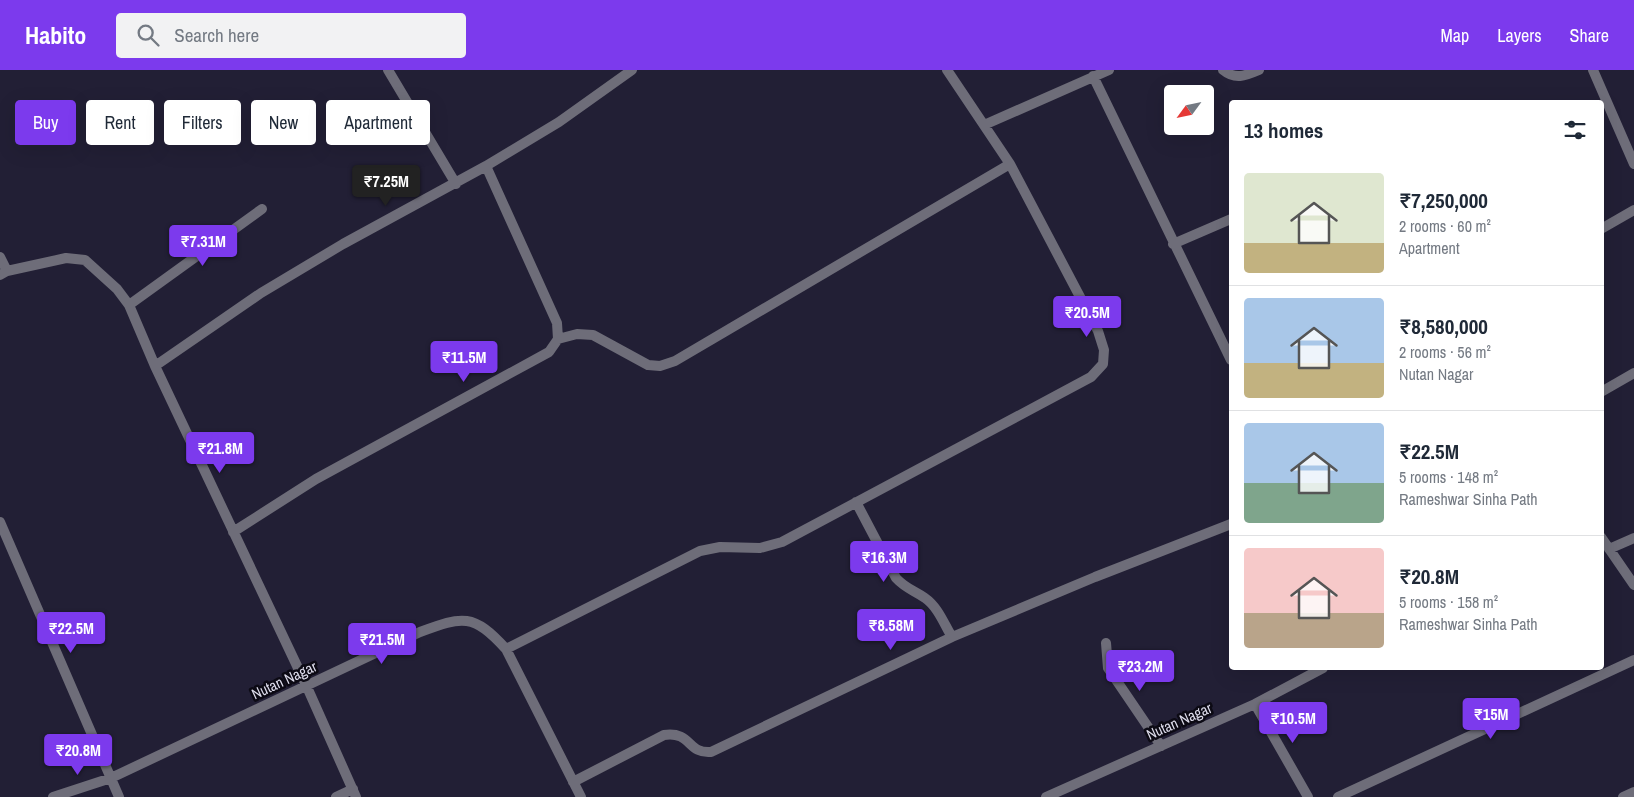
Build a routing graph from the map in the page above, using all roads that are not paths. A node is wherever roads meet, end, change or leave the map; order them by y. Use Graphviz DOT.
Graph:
graph roads {
  1 [pos="388,70"];
  2 [pos="632,70"];
  3 [pos="947,70"];
  4 [pos="1109,70"];
  5 [pos="1223,70"];
  6 [pos="1259,70"];
  7 [pos="1593,70"];
  8 [pos="1093,76"];
  9 [pos="984,126"];
  10 [pos="1010,164"];
  11 [pos="1634,164"];
  12 [pos="486,166"];
  13 [pos="456,184"];
  14 [pos="262,210"];
  15 [pos="1634,210"];
  16 [pos="1229,220"];
  17 [pos="1604,227"];
  18 [pos="1173,244"];
  19 [pos="0,257"];
  20 [pos="3,273"];
  21 [pos="129,305"];
  22 [pos="558,338"];
  23 [pos="1229,356"];
  24 [pos="155,366"];
  25 [pos="1634,373"];
  26 [pos="1604,390"];
  27 [pos="856,502"];
  28 [pos="0,522"];
  29 [pos="1229,525"];
  30 [pos="234,532"];
  31 [pos="1634,538"];
  32 [pos="1604,542"];
  33 [pos="1609,549"];
  34 [pos="1634,585"];
  35 [pos="952,637"];
  36 [pos="1106,643"];
  37 [pos="506,649"];
  38 [pos="1634,660"];
  39 [pos="1319,670"];
  40 [pos="307,686"];
  41 [pos="1255,704"];
  42 [pos="1161,746"];
  43 [pos="111,778"];
  44 [pos="573,782"];
  45 [pos="1634,792"];
  46 [pos="354,793"];
  47 [pos="53,797"];
  48 [pos="119,797"];
  49 [pos="336,797"];
  50 [pos="581,797"];
  51 [pos="1046,797"];
  52 [pos="1308,797"];
  53 [pos="1338,797"];
  54 [pos="1623,797"];
  1 -- 13 [label="street"];
  2 -- 12 [label="street"];
  3 -- 9 [label="street"];
  4 -- 8 [label="street"];
  5 -- 6 [label="street"];
  7 -- 11 [label="street"];
  8 -- 9 [label="street"];
  8 -- 18 [label="street"];
  9 -- 10 [label="street"];
  10 -- 22 [label="street"];
  10 -- 27 [label="street"];
  12 -- 13 [label="street"];
  12 -- 22 [label="street"];
  13 -- 24 [label="street"];
  14 -- 21 [label="street"];
  15 -- 17 [label="street"];
  16 -- 18 [label="street"];
  18 -- 23 [label="street"];
  19 -- 20 [label="street"];
  20 -- 21 [label="street"];
  21 -- 24 [label="street"];
  22 -- 30 [label="street"];
  24 -- 30 [label="street"];
  25 -- 26 [label="street"];
  27 -- 35 [label="street"];
  27 -- 37 [label="street"];
  28 -- 43 [label="street"];
  29 -- 35 [label="street"];
  30 -- 40 [label="street"];
  31 -- 33 [label="street"];
  32 -- 33 [label="street"];
  33 -- 34 [label="street"];
  35 -- 44 [label="street"];
  36 -- 42 [label="street"];
  37 -- 40 [label="street, Nutan Nagar"];
  37 -- 44 [label="street, Nutan Nagar"];
  38 -- 53 [label="street"];
  39 -- 41 [label="street, Nutan Nagar"];
  40 -- 43 [label="street, Nutan Nagar"];
  40 -- 46 [label="street"];
  41 -- 42 [label="street, Nutan Nagar"];
  41 -- 52 [label="street"];
  42 -- 51 [label="street, Nutan Nagar"];
  43 -- 47 [label="street, Nutan Nagar"];
  43 -- 48 [label="street"];
  44 -- 50 [label="street, Nutan Nagar"];
  45 -- 54 [label="street"];
  46 -- 49 [label="street"];
}
